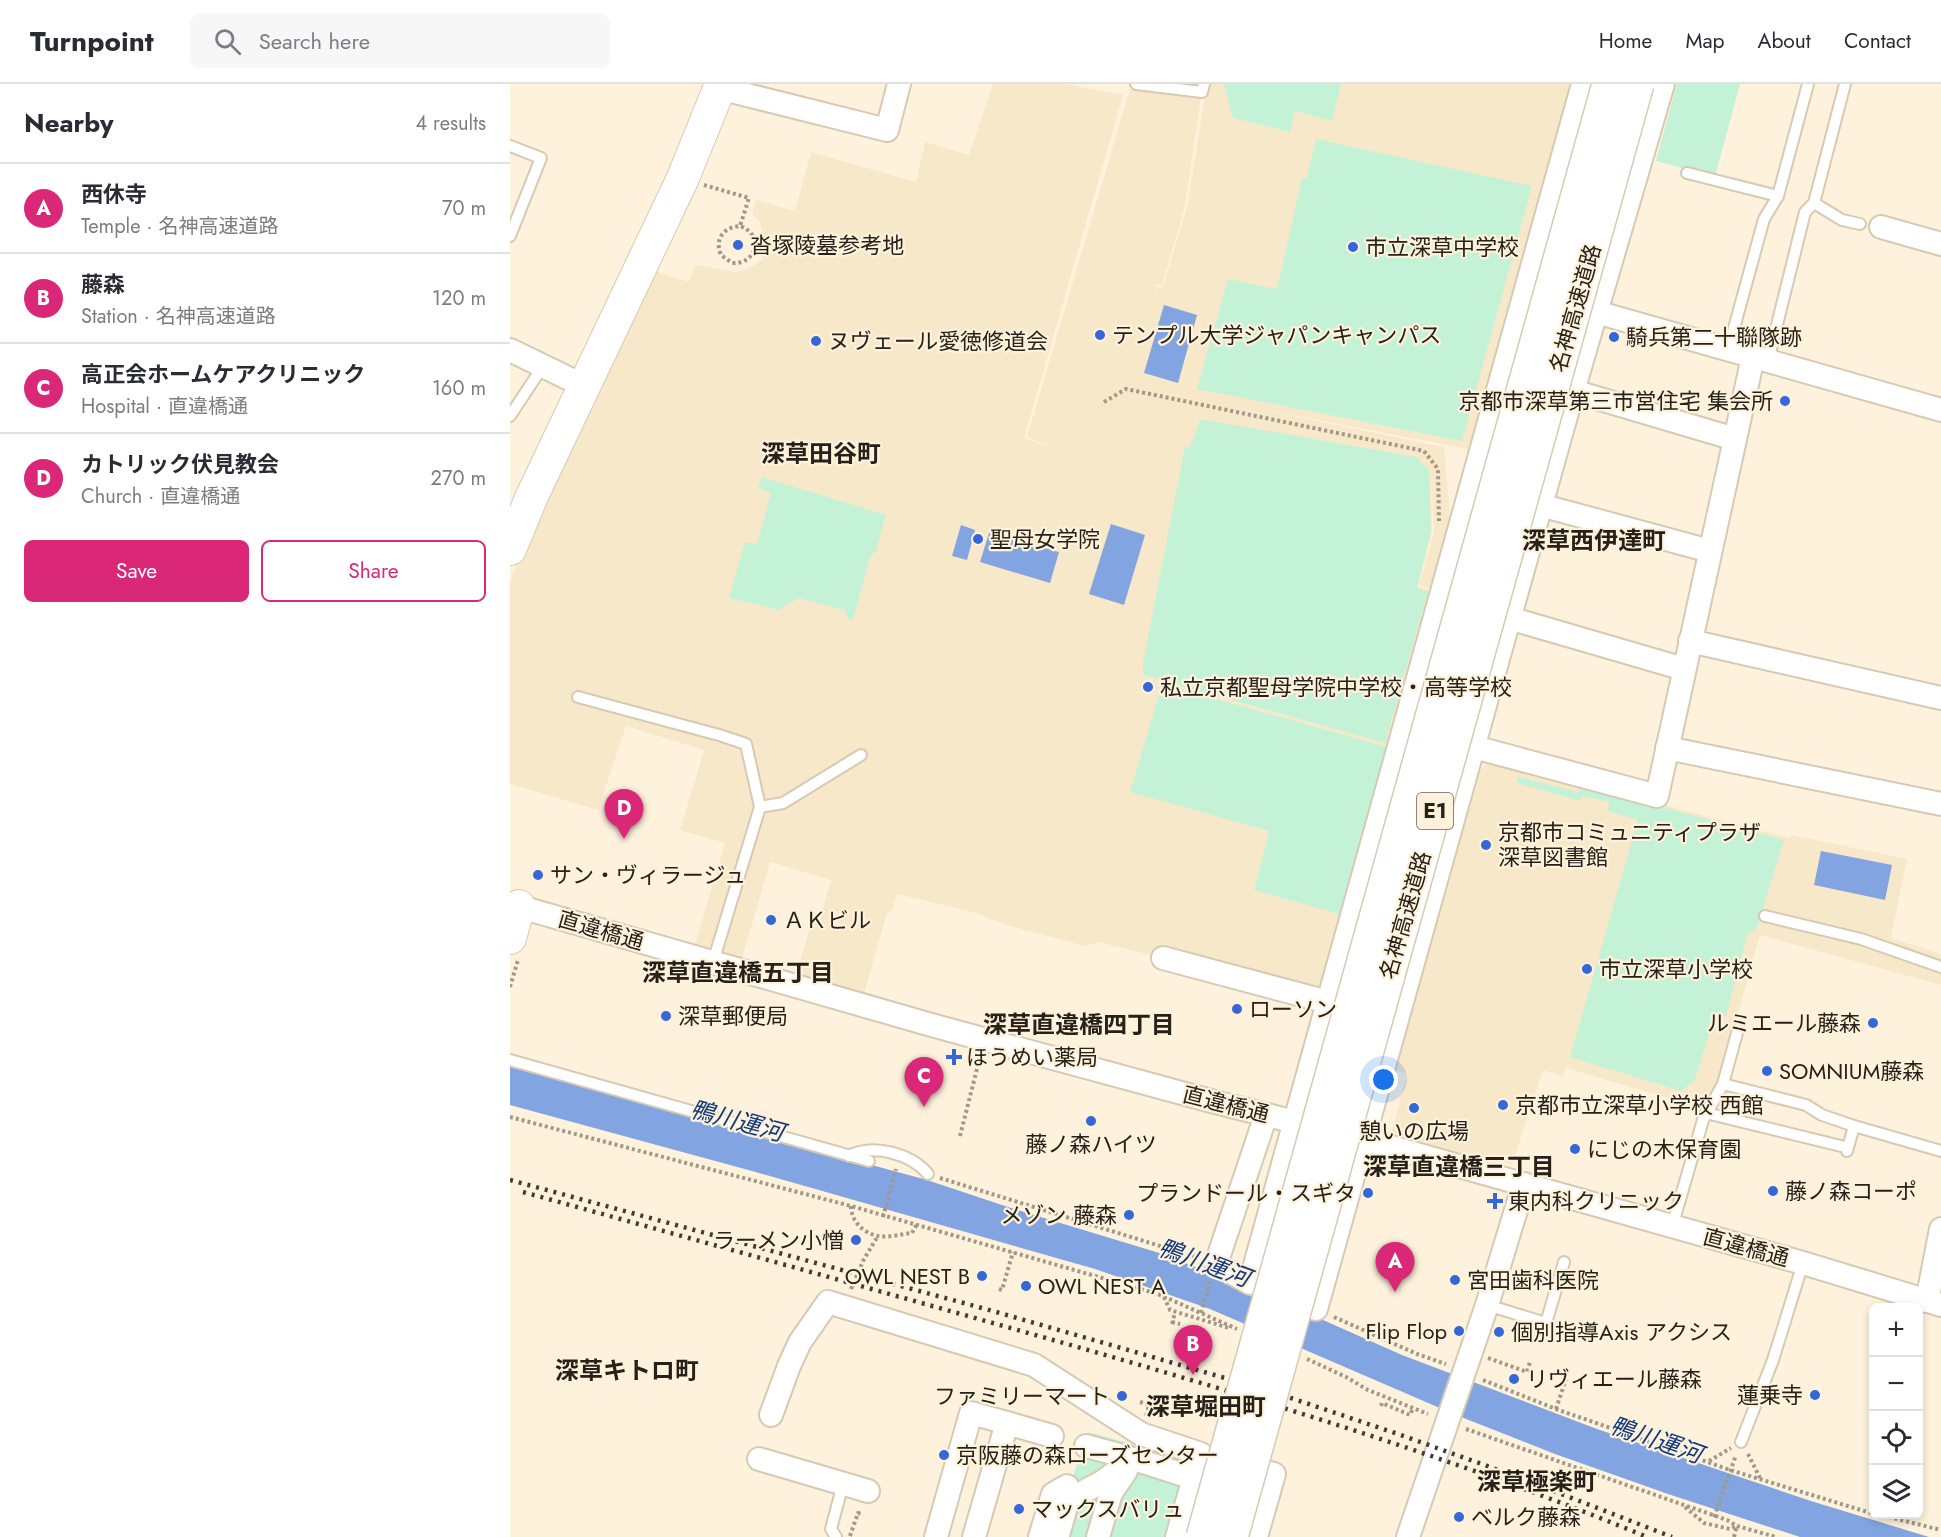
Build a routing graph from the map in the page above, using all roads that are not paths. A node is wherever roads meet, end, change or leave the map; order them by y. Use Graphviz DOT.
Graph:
graph roads {
  1 [pos="899,84"];
  2 [pos="1136,84"];
  3 [pos="1204,84"];
  4 [pos="1583,84"];
  5 [pos="1609,84"];
  6 [pos="1637,84"];
  7 [pos="1663,84"];
  8 [pos="1808,84"];
  9 [pos="1845,84"];
  10 [pos="720,86"];
  11 [pos="510,146"];
  12 [pos="1687,174"];
  13 [pos="1778,196"];
  14 [pos="1814,203"];
  15 [pos="1870,225"];
  16 [pos="510,236"];
  17 [pos="1941,244"];
  18 [pos="1596,312"];
  19 [pos="510,350"];
  20 [pos="1728,350"];
  21 [pos="1760,359"];
  22 [pos="543,366"];
  23 [pos="584,386"];
  24 [pos="1573,391"];
  25 [pos="1941,410"];
  26 [pos="510,416"];
  27 [pos="1735,439"];
  28 [pos="1540,506"];
  29 [pos="511,541"];
  30 [pos="1710,551"];
  31 [pos="1509,618"];
  32 [pos="1690,641"];
  33 [pos="1684,669"];
  34 [pos="578,697"];
  35 [pos="1941,698"];
  36 [pos="1474,747"];
  37 [pos="1667,748"];
  38 [pos="861,755"];
  39 [pos="1941,804"];
  40 [pos="760,807"];
  41 [pos="515,905"];
  42 [pos="1764,916"];
  43 [pos="510,938"];
  44 [pos="1163,958"];
  45 [pos="713,962"];
  46 [pos="1941,967"];
  47 [pos="1328,1002"];
  48 [pos="1737,1033"];
  49 [pos="510,1060"];
  50 [pos="1724,1084"];
  51 [pos="1706,1113"];
  52 [pos="1266,1114"];
  53 [pos="1295,1121"];
  54 [pos="1854,1126"];
  55 [pos="1363,1139"];
  56 [pos="1941,1151"];
  57 [pos="849,1156"];
  58 [pos="869,1161"];
  59 [pos="928,1174"];
  60 [pos="1524,1184"];
  61 [pos="1672,1227"];
  62 [pos="1941,1229"];
  63 [pos="1564,1262"];
  64 [pos="1803,1263"];
  65 [pos="1934,1303"];
  66 [pos="1486,1305"];
  67 [pos="1316,1309"];
  68 [pos="771,1415"];
  69 [pos="1007,1423"];
  70 [pos="1052,1436"];
  71 [pos="1741,1442"];
  72 [pos="1086,1446"];
  73 [pos="1137,1449"];
  74 [pos="1201,1454"];
  75 [pos="759,1459"];
  76 [pos="1186,1476"];
  77 [pos="843,1484"];
  78 [pos="950,1486"];
  79 [pos="868,1491"];
  80 [pos="986,1496"];
  81 [pos="1039,1529"];
  82 [pos="941,1536"];
  83 [pos="836,1537"];
  84 [pos="974,1537"];
  85 [pos="1098,1537"];
  86 [pos="1177,1537"];
  87 [pos="1203,1537"];
  88 [pos="1231,1537"];
  89 [pos="1256,1537"];
  90 [pos="1408,1537"];
  1 -- 10 [label="street"];
  2 -- 3 [label="lane"];
  4 -- 47 [label="street"];
  5 -- 87 [label="highway, 名神高速道路 / E1, bridge"];
  6 -- 88 [label="highway, 名神高速道路 / E1, bridge"];
  7 -- 18 [label="street"];
  8 -- 13 [label="lane"];
  9 -- 14 [label="lane"];
  10 -- 23 [label="street"];
  11 -- 16 [label="lane"];
  12 -- 13 [label="lane"];
  13 -- 20 [label="lane"];
  14 -- 15 [label="lane"];
  14 -- 21 [label="lane"];
  15 -- 17 [label="street"];
  18 -- 20 [label="street"];
  18 -- 24 [label="street"];
  19 -- 22 [label="street"];
  20 -- 21 [label="street"];
  21 -- 25 [label="street"];
  21 -- 27 [label="street"];
  22 -- 23 [label="street"];
  22 -- 26 [label="lane"];
  23 -- 29 [label="street"];
  24 -- 27 [label="street"];
  24 -- 28 [label="street"];
  27 -- 30 [label="street"];
  28 -- 30 [label="street"];
  28 -- 31 [label="street"];
  30 -- 32 [label="street"];
  31 -- 33 [label="street"];
  31 -- 36 [label="street"];
  32 -- 33 [label="street"];
  32 -- 35 [label="street"];
  33 -- 37 [label="street"];
  34 -- 40 [label="lane"];
  36 -- 37 [label="street"];
  36 -- 55 [label="street"];
  37 -- 39 [label="street"];
  38 -- 40 [label="lane"];
  40 -- 45 [label="lane"];
  41 -- 43 [label="street"];
  41 -- 45 [label="street, 直違橋通"];
  42 -- 46 [label="lane"];
  44 -- 47 [label="street"];
  45 -- 52 [label="street, 直違橋通"];
  47 -- 53 [label="street"];
  48 -- 50 [label="lane"];
  49 -- 57 [label="lane"];
  50 -- 51 [label="lane"];
  50 -- 54 [label="lane"];
  51 -- 54 [label="lane"];
  51 -- 61 [label="lane"];
  52 -- 53 [label="street, 直違橋通"];
  52 -- 53 [label="street"];
  53 -- 55 [label="street, 直違橋通"];
  54 -- 56 [label="lane"];
  55 -- 60 [label="street, 直違橋通"];
  55 -- 67 [label="street"];
  57 -- 58 [label="lane"];
  57 -- 59 [label="lane"];
  60 -- 61 [label="street, 直違橋通"];
  60 -- 66 [label="street"];
  61 -- 64 [label="street, 直違橋通"];
  62 -- 65 [label="street"];
  63 -- 66 [label="lane"];
  64 -- 65 [label="street, 直違橋通"];
  64 -- 71 [label="lane"];
  66 -- 90 [label="street"];
  68 -- 74 [label="street"];
  69 -- 70 [label="street"];
  69 -- 78 [label="street"];
  69 -- 80 [label="street"];
  72 -- 73 [label="street"];
  73 -- 76 [label="street"];
  73 -- 81 [label="street"];
  73 -- 81 [label="street"];
  73 -- 85 [label="street"];
  74 -- 86 [label="street"];
  74 -- 89 [label="street"];
  75 -- 77 [label="street"];
  77 -- 79 [label="street"];
  77 -- 83 [label="lane"];
  78 -- 80 [label="street"];
  78 -- 82 [label="street"];
  80 -- 84 [label="street"];
}
